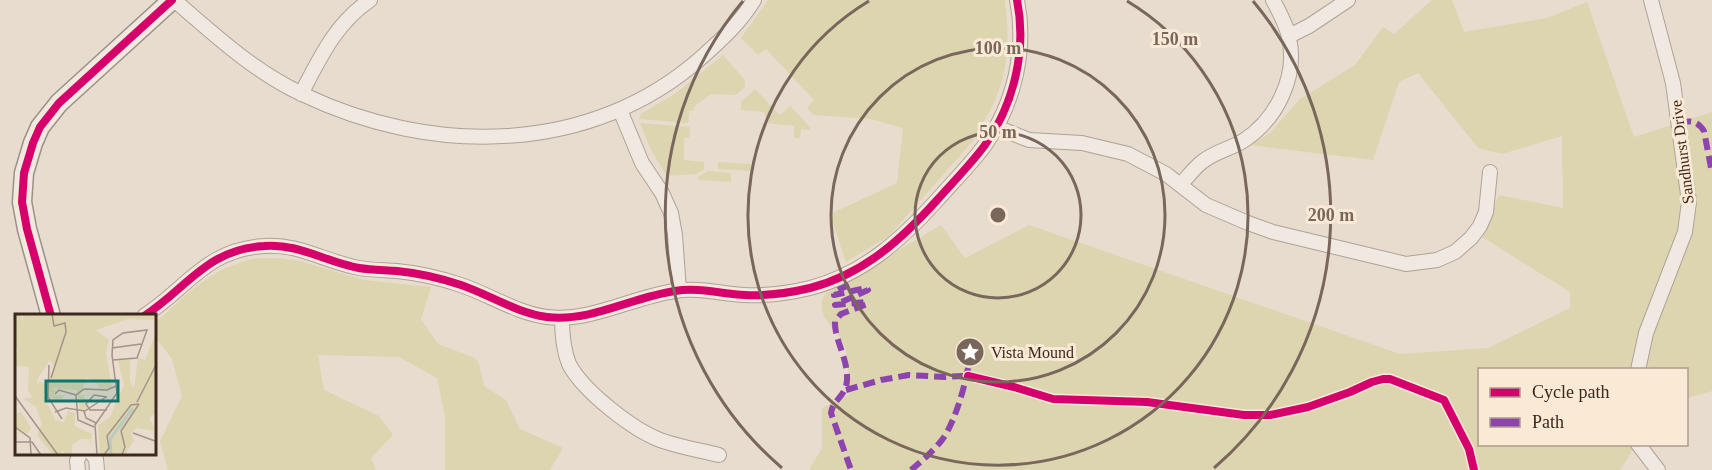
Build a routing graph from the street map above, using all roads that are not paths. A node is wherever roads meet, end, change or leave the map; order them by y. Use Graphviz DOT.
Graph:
graph roads {
  1 [pos="173,0"];
  2 [pos="370,0"];
  3 [pos="754,0"];
  4 [pos="1017,0"];
  5 [pos="1273,0"];
  6 [pos="1348,0"];
  7 [pos="1651,0"];
  8 [pos="1289,36"];
  9 [pos="301,94"];
  10 [pos="620,110"];
  11 [pos="996,127"];
  12 [pos="1490,172"];
  13 [pos="1180,185"];
  14 [pos="679,290"];
  15 [pos="51,314"];
  16 [pos="146,314"];
  17 [pos="562,318"];
  18 [pos="1638,368"];
  19 [pos="1640,446"];
  20 [pos="79,455"];
  21 [pos="93,455"];
  22 [pos="719,455"];
  23 [pos="78,470"];
  24 [pos="98,470"];
  25 [pos="1658,470"];
  1 -- 9 [label="street"];
  1 -- 15 [label="street"];
  2 -- 9 [label="street"];
  3 -- 10 [label="street"];
  4 -- 11 [label="street"];
  5 -- 8 [label="street"];
  6 -- 8 [label="street"];
  7 -- 18 [label="street, Sandhurst Drive"];
  8 -- 13 [label="street"];
  9 -- 10 [label="street"];
  10 -- 14 [label="street"];
  11 -- 13 [label="street"];
  11 -- 14 [label="street"];
  12 -- 13 [label="street"];
  14 -- 17 [label="street"];
  16 -- 17 [label="street"];
  17 -- 22 [label="street"];
  19 -- 25 [label="street"];
  20 -- 23 [label="street"];
  21 -- 24 [label="street"];
}
